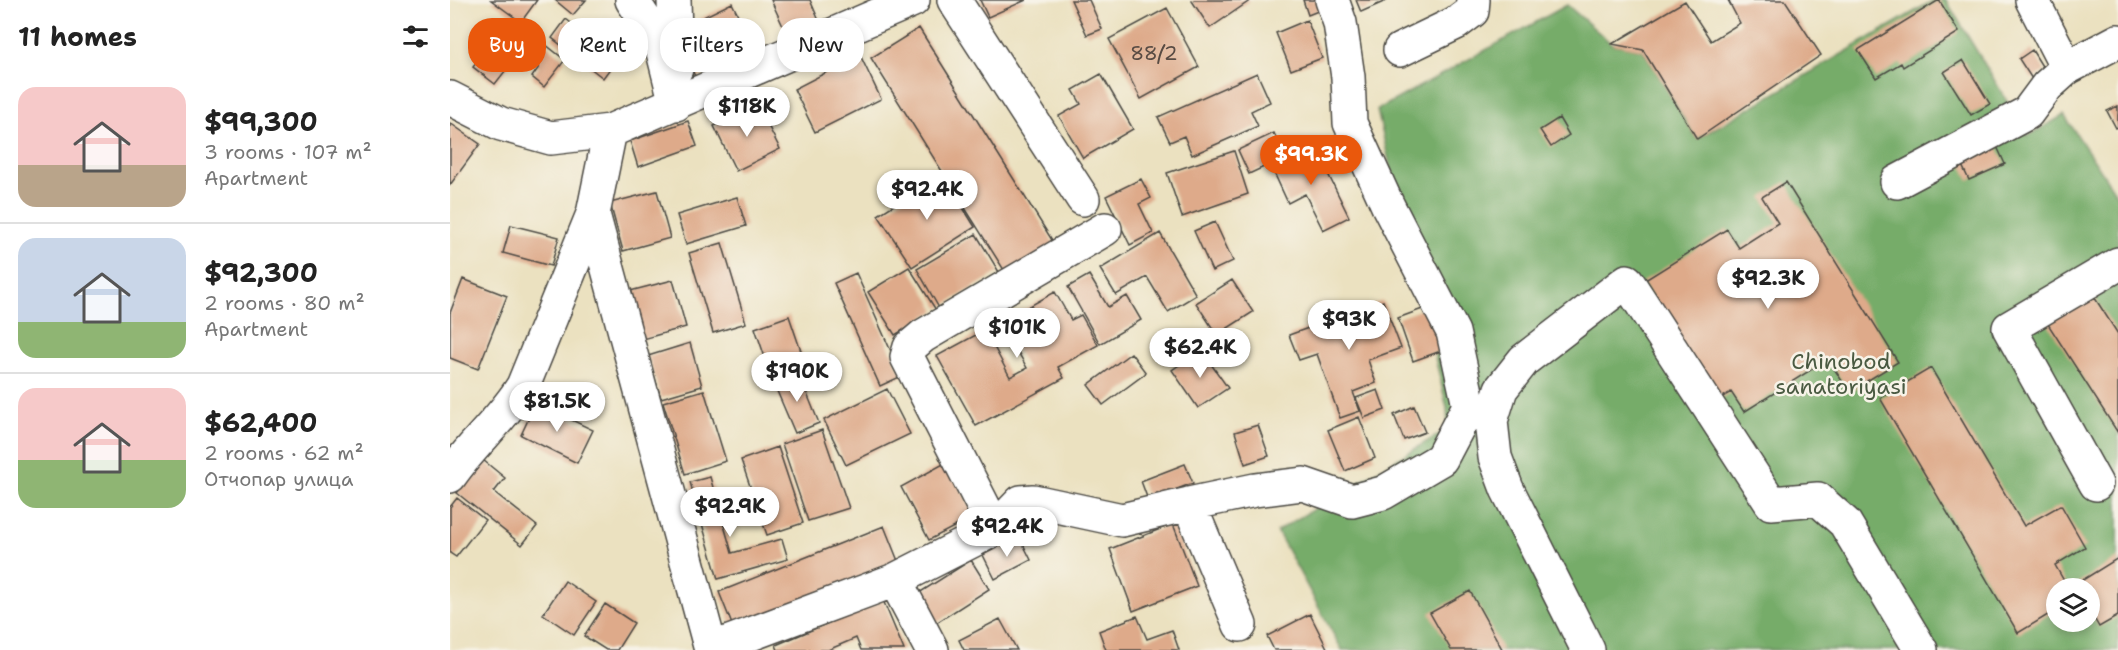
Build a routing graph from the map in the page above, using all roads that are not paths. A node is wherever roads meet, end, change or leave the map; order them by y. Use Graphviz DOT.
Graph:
graph roads {
  1 [pos="632,0"];
  2 [pos="674,0"];
  3 [pos="954,0"];
  4 [pos="1332,0"];
  5 [pos="1473,0"];
  6 [pos="2032,0"];
  7 [pos="901,2"];
  8 [pos="2118,41"];
  9 [pos="1400,50"];
  10 [pos="2067,68"];
  11 [pos="450,98"];
  12 [pos="676,104"];
  13 [pos="610,131"];
  14 [pos="1897,182"];
  15 [pos="1083,199"];
  16 [pos="593,214"];
  17 [pos="1106,229"];
  18 [pos="2118,264"];
  19 [pos="455,459"];
  20 [pos="2096,483"];
  21 [pos="1189,504"];
  22 [pos="995,529"];
  23 [pos="895,580"];
  24 [pos="1240,625"];
  25 [pos="711,650"];
  26 [pos="932,650"];
  27 [pos="1588,650"];
  28 [pos="1921,650"];
  1 -- 12 [label="street"];
  2 -- 12 [label="street"];
  3 -- 15 [label="street"];
  4 -- 21 [label="street"];
  5 -- 9 [label="street"];
  6 -- 10 [label="street"];
  7 -- 12 [label="street"];
  8 -- 10 [label="street"];
  10 -- 14 [label="street"];
  11 -- 13 [label="street"];
  12 -- 13 [label="street"];
  13 -- 16 [label="street"];
  16 -- 19 [label="street"];
  16 -- 25 [label="street"];
  17 -- 22 [label="street"];
  18 -- 20 [label="street"];
  21 -- 22 [label="street"];
  21 -- 24 [label="street"];
  22 -- 23 [label="street"];
  23 -- 25 [label="street"];
  23 -- 26 [label="street"];
  27 -- 28 [label="street"];
}
